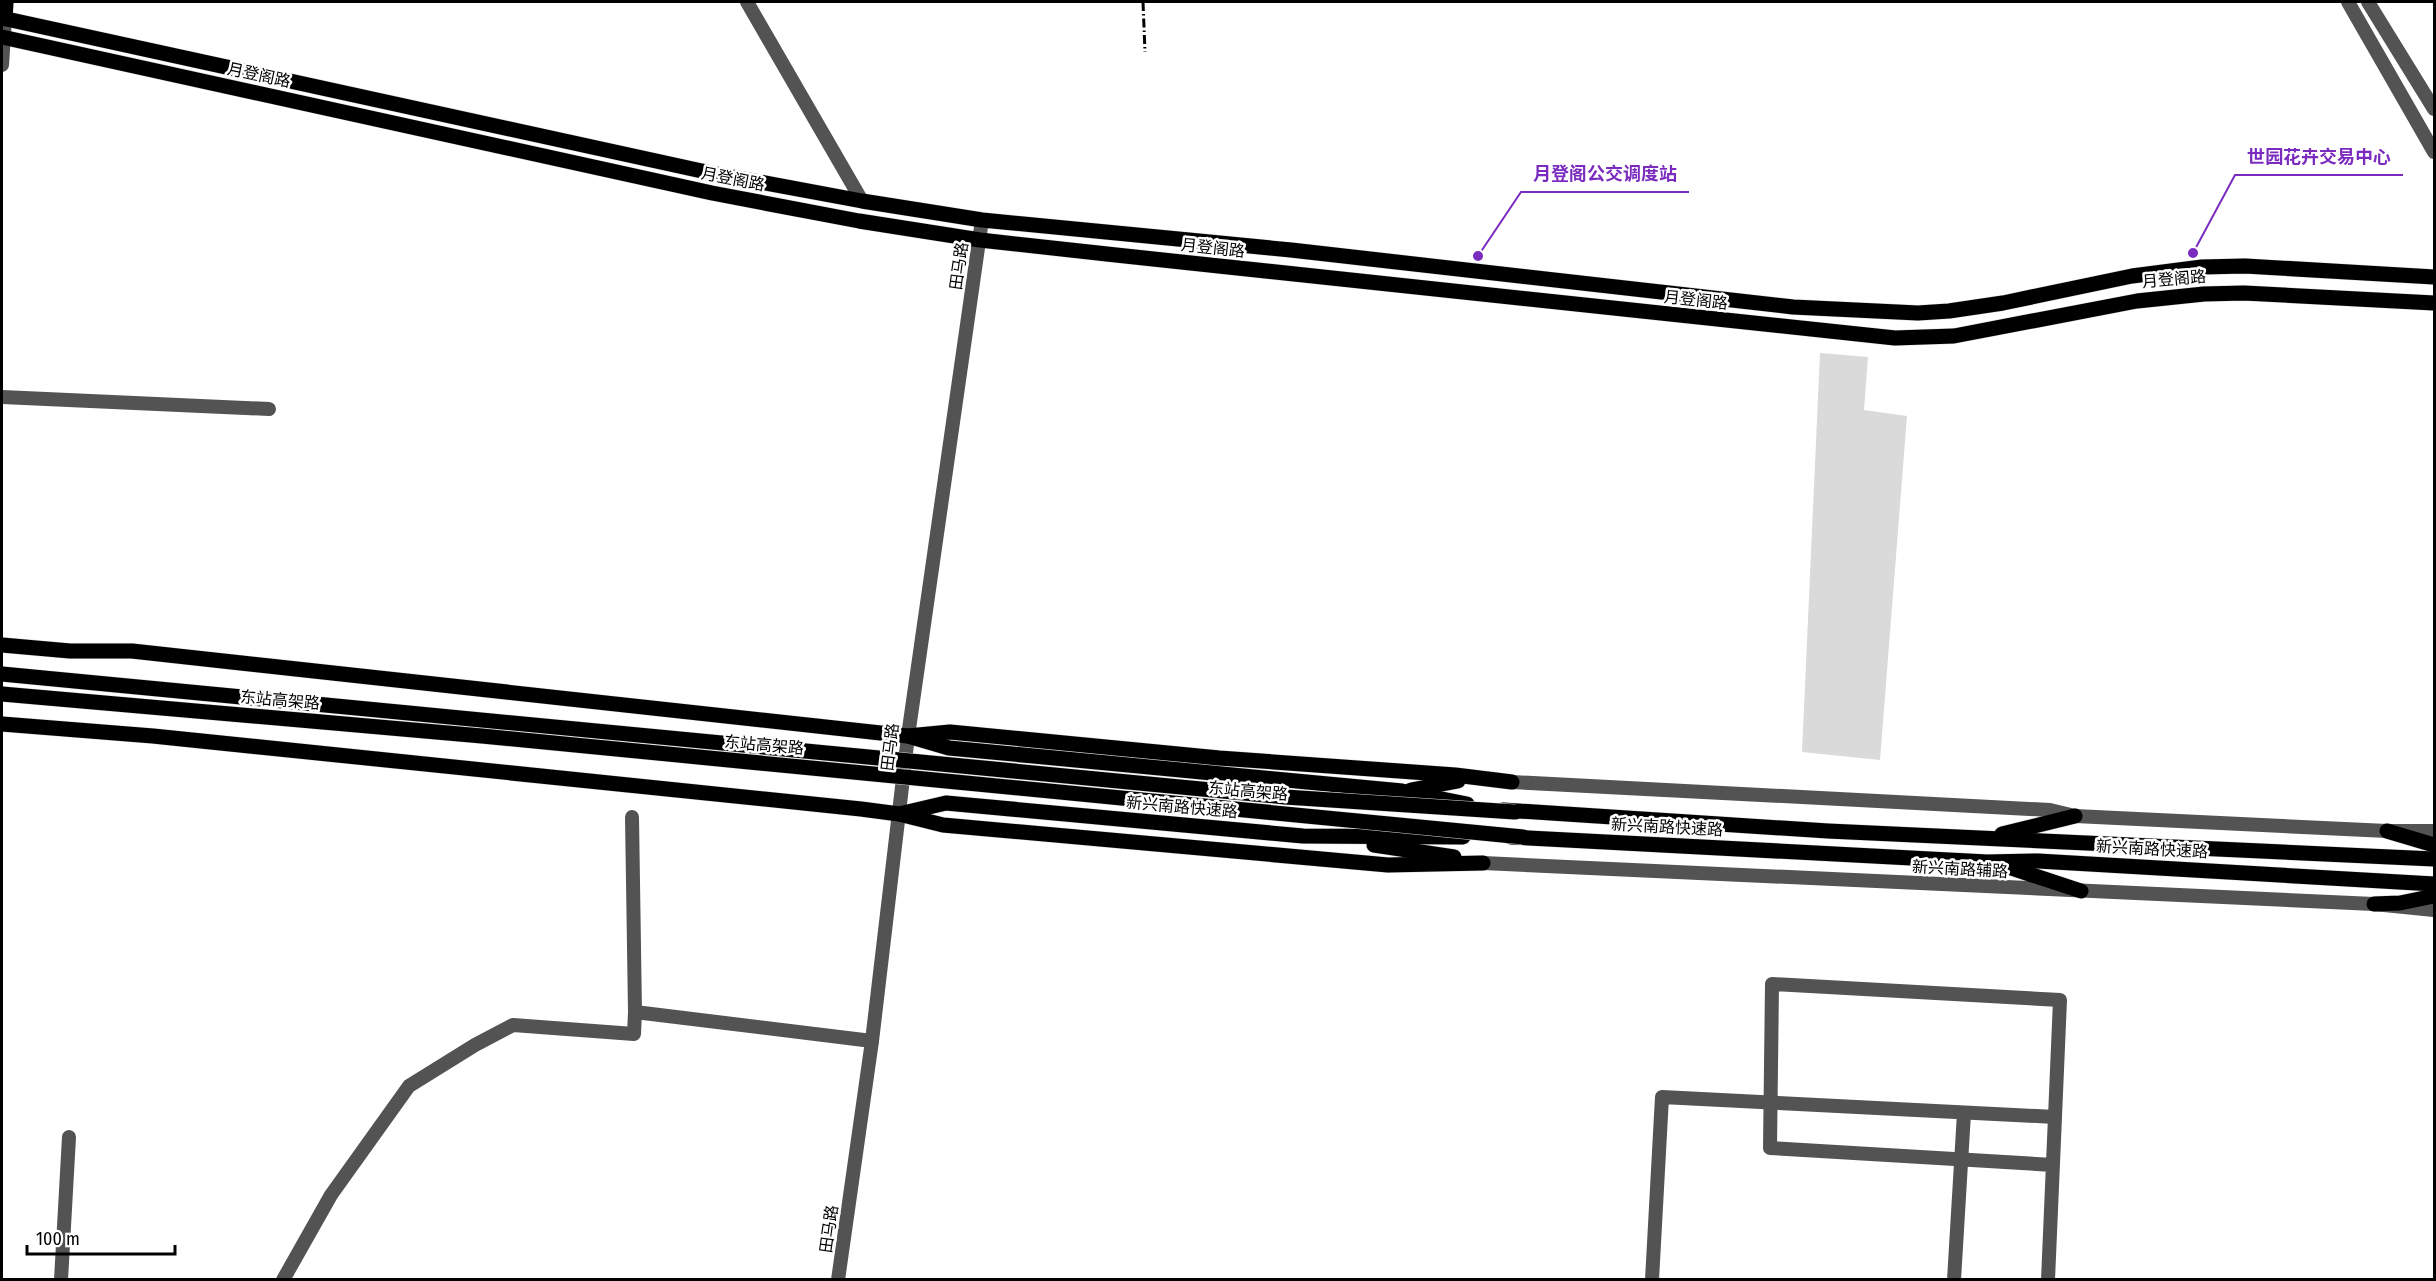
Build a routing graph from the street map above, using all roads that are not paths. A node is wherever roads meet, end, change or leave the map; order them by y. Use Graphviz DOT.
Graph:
graph roads {
  1 [pos="6,2"];
  2 [pos="747,2"];
  3 [pos="2349,2"];
  4 [pos="2368,2"];
  5 [pos="3,20"];
  6 [pos="3,37"];
  7 [pos="2,65"];
  8 [pos="2434,109"];
  9 [pos="2434,152"];
  10 [pos="862,201"];
  11 [pos="982,220"];
  12 [pos="980,240"];
  13 [pos="2434,277"];
  14 [pos="2434,303"];
  15 [pos="2,397"];
  16 [pos="269,409"];
  17 [pos="2,645"];
  18 [pos="2,674"];
  19 [pos="2,694"];
  20 [pos="2,724"];
  21 [pos="908,736"];
  22 [pos="1512,782"];
  23 [pos="1402,792"];
  24 [pos="1515,812"];
  25 [pos="899,814"];
  26 [pos="2075,816"];
  27 [pos="632,817"];
  28 [pos="2387,831"];
  29 [pos="2434,831"];
  30 [pos="1303,836"];
  31 [pos="1523,837"];
  32 [pos="1985,838"];
  33 [pos="2434,845"];
  34 [pos="2434,859"];
  35 [pos="1988,862"];
  36 [pos="1483,863"];
  37 [pos="2434,884"];
  38 [pos="2081,891"];
  39 [pos="2434,896"];
  40 [pos="2374,904"];
  41 [pos="2434,910"];
  42 [pos="635,1012"];
  43 [pos="872,1041"];
  44 [pos="1770,1102"];
  45 [pos="1964,1113"];
  46 [pos="2055,1117"];
  47 [pos="69,1137"];
  48 [pos="1961,1159"];
  49 [pos="2053,1165"];
  50 [pos="61,1280"];
  51 [pos="283,1280"];
  52 [pos="838,1280"];
  53 [pos="1652,1280"];
  54 [pos="1954,1280"];
  55 [pos="2048,1280"];
  1 -- 5 [label="main road"];
  2 -- 10 [label="street"];
  3 -- 9 [label="street"];
  4 -- 8 [label="street"];
  5 -- 6 [label="street"];
  5 -- 10 [label="main road, 月登阁路"];
  6 -- 7 [label="street"];
  6 -- 12 [label="main road, 月登阁路"];
  10 -- 11 [label="main road, 月登阁路"];
  11 -- 12 [label="street, 田马路"];
  11 -- 13 [label="main road, 月登阁路"];
  12 -- 14 [label="main road, 月登阁路"];
  12 -- 21 [label="street, 田马路"];
  15 -- 16 [label="street"];
  17 -- 21 [label="main road"];
  18 -- 24 [label="main road, 东站高架路, bridge"];
  19 -- 31 [label="main road, 东站高架路, bridge"];
  20 -- 25 [label="main road"];
  21 -- 22 [label="main road"];
  21 -- 23 [label="main road, 新兴南路快速路"];
  21 -- 25 [label="street, 田马路"];
  22 -- 23 [label="main road"];
  22 -- 26 [label="street"];
  23 -- 24 [label="main road, 新兴南路快速路"];
  24 -- 32 [label="main road, 新兴南路快速路"];
  25 -- 30 [label="main road, 新兴南路快速路"];
  25 -- 36 [label="main road"];
  25 -- 43 [label="street, 田马路"];
  26 -- 28 [label="street"];
  26 -- 32 [label="main road"];
  27 -- 42 [label="street"];
  28 -- 29 [label="street"];
  28 -- 33 [label="main road"];
  30 -- 31 [label="main road, 新兴南路快速路"];
  30 -- 36 [label="main road"];
  31 -- 35 [label="main road, 新兴南路快速路"];
  32 -- 34 [label="main road, 新兴南路快速路"];
  35 -- 37 [label="main road, 新兴南路快速路"];
  35 -- 38 [label="main road"];
  36 -- 38 [label="street, 新兴南路辅路"];
  38 -- 40 [label="street, 新兴南路辅路"];
  39 -- 40 [label="main road"];
  40 -- 41 [label="street, 新兴南路辅路"];
  42 -- 43 [label="street"];
  42 -- 51 [label="street"];
  43 -- 52 [label="street, 田马路"];
  44 -- 45 [label="street"];
  44 -- 46 [label="street"];
  44 -- 48 [label="street"];
  44 -- 53 [label="street"];
  45 -- 46 [label="street"];
  45 -- 48 [label="street"];
  46 -- 49 [label="street"];
  47 -- 50 [label="street"];
  48 -- 49 [label="street"];
  48 -- 54 [label="street"];
  49 -- 55 [label="street"];
}
